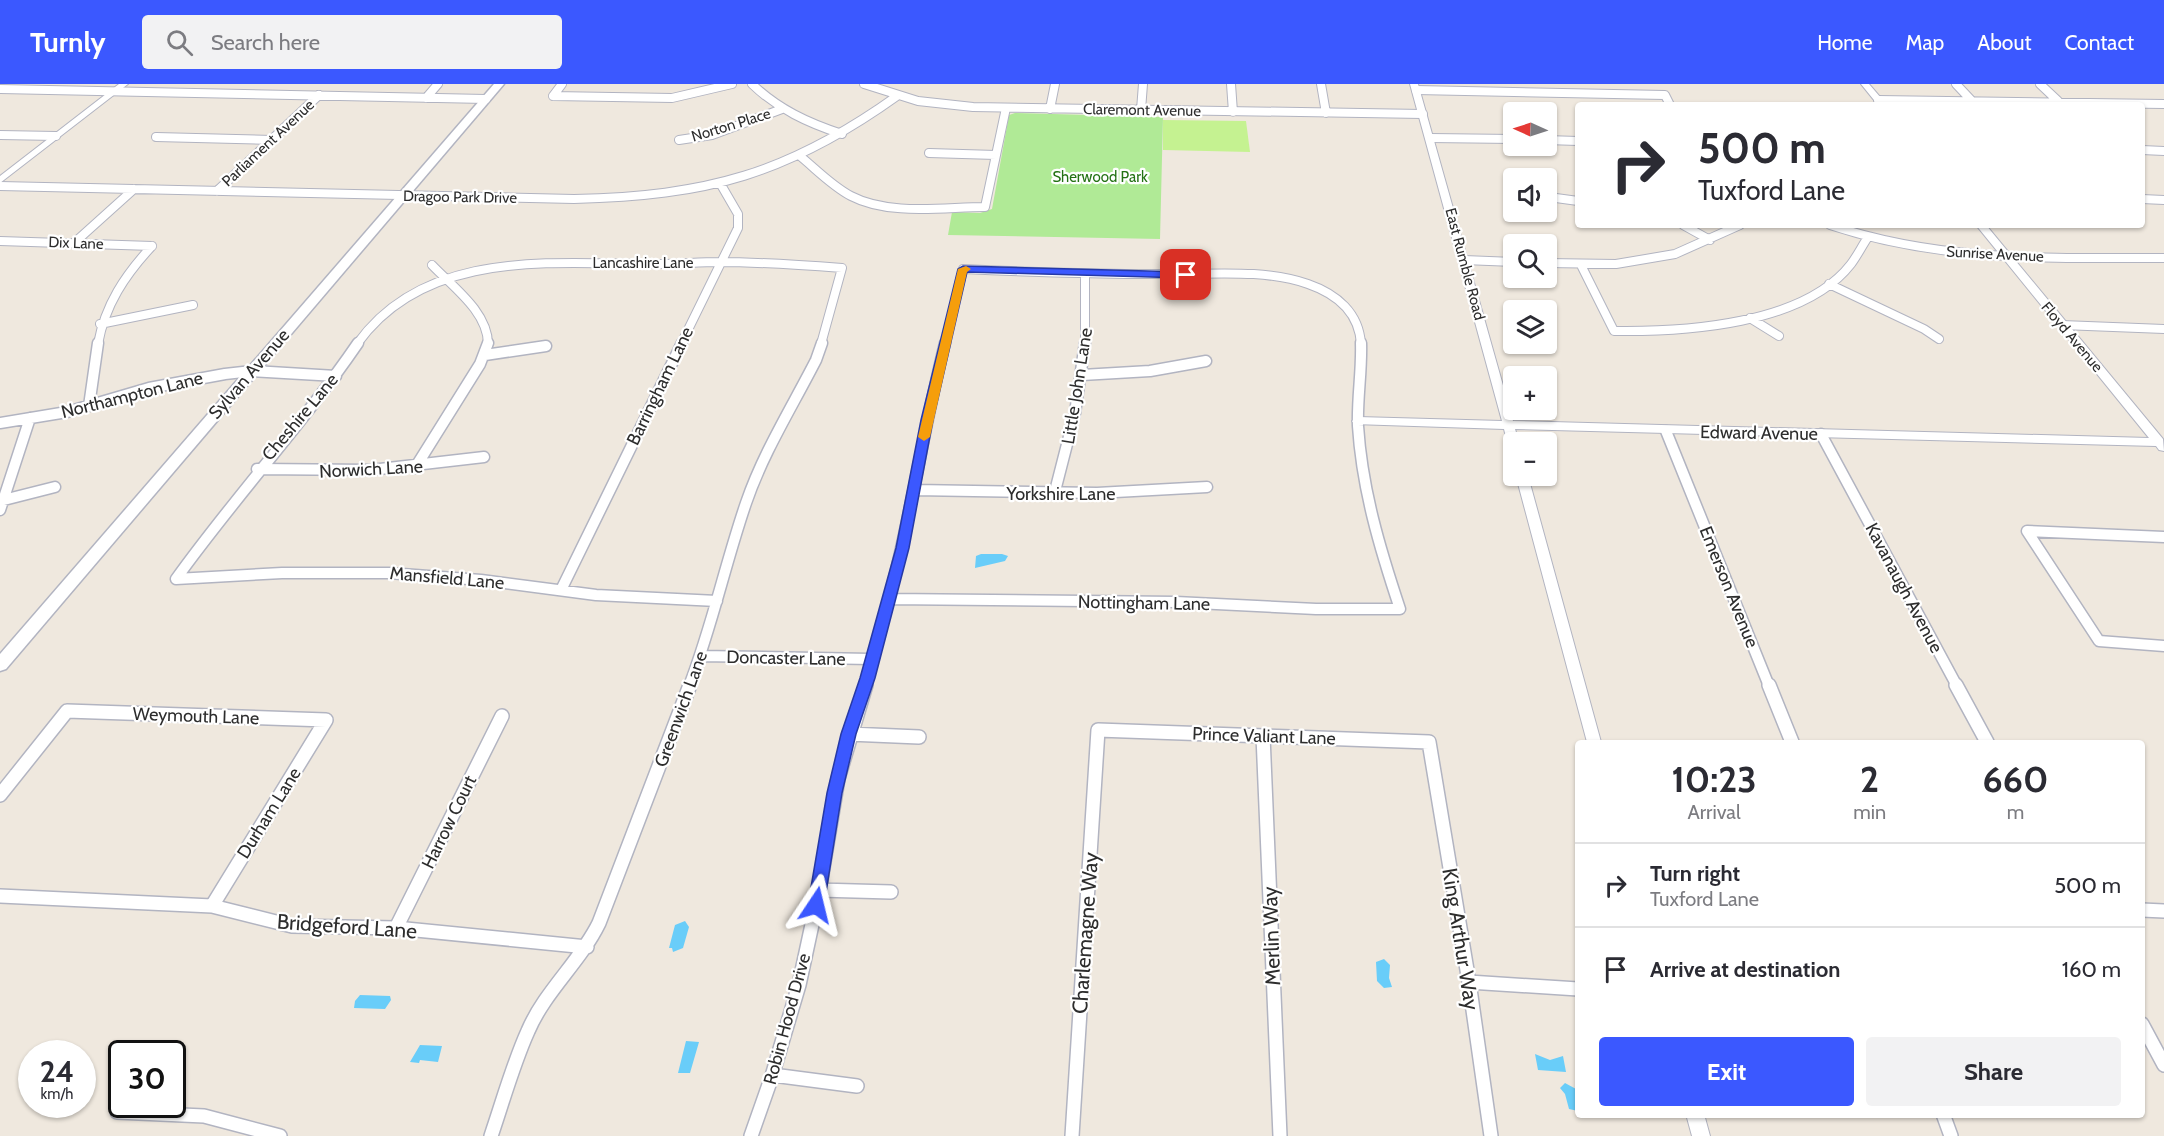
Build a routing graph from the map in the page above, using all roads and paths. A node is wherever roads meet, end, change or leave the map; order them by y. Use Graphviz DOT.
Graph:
graph roads {
  1 [pos="124,84"];
  2 [pos="241,84"];
  3 [pos="438,84"];
  4 [pos="499,84"];
  5 [pos="562,84"];
  6 [pos="732,84"];
  7 [pos="752,84"];
  8 [pos="864,84"];
  9 [pos="1055,84"];
  10 [pos="1143,84"];
  11 [pos="1231,84"];
  12 [pos="1321,84"];
  13 [pos="1865,84"];
  14 [pos="1956,84"];
  15 [pos="2040,84"];
  16 [pos="1415,87"];
  17 [pos="0,89"];
  18 [pos="113,92"];
  19 [pos="230,94"];
  20 [pos="320,95"];
  21 [pos="897,96"];
  22 [pos="426,98"];
  23 [pos="486,99"];
  24 [pos="1971,100"];
  25 [pos="2058,101"];
  26 [pos="1668,102"];
  27 [pos="1880,102"];
  28 [pos="2093,102"];
  29 [pos="2145,103"];
  30 [pos="2164,104"];
  31 [pos="1006,108"];
  32 [pos="782,109"];
  33 [pos="1050,109"];
  34 [pos="1141,111"];
  35 [pos="1233,112"];
  36 [pos="1326,113"];
  37 [pos="1423,114"];
  38 [pos="842,134"];
  39 [pos="0,135"];
  40 [pos="56,136"];
  41 [pos="156,137"];
  42 [pos="1430,138"];
  43 [pos="272,140"];
  44 [pos="679,140"];
  45 [pos="1503,140"];
  46 [pos="1557,140"];
  47 [pos="1575,141"];
  48 [pos="2145,150"];
  49 [pos="2164,151"];
  50 [pos="929,153"];
  51 [pos="996,155"];
  52 [pos="800,156"];
  53 [pos="0,180"];
  54 [pos="720,183"];
  55 [pos="0,186"];
  56 [pos="134,189"];
  57 [pos="218,191"];
  58 [pos="404,195"];
  59 [pos="1557,198"];
  60 [pos="2145,199"];
  61 [pos="2164,200"];
  62 [pos="1575,201"];
  63 [pos="1688,228"];
  64 [pos="1734,228"];
  65 [pos="1840,228"];
  66 [pos="1983,228"];
  67 [pos="1868,237"];
  68 [pos="1710,240"];
  69 [pos="0,241"];
  70 [pos="74,243"];
  71 [pos="2007,257"];
  72 [pos="2164,258"];
  73 [pos="1464,260"];
  74 [pos="720,262"];
  75 [pos="1503,262"];
  76 [pos="1557,264"];
  77 [pos="432,265"];
  78 [pos="1581,265"];
  79 [pos="842,268"];
  80 [pos="1085,274"];
  81 [pos="445,279"];
  82 [pos="1829,284"];
  83 [pos="193,304"];
  84 [pos="1750,318"];
  85 [pos="100,324"];
  86 [pos="2062,325"];
  87 [pos="2164,328"];
  88 [pos="1779,336"];
  89 [pos="1938,339"];
  90 [pos="546,346"];
  91 [pos="485,355"];
  92 [pos="1206,361"];
  93 [pos="252,371"];
  94 [pos="1082,375"];
  95 [pos="336,376"];
  96 [pos="89,406"];
  97 [pos="30,418"];
  98 [pos="1358,422"];
  99 [pos="0,423"];
  100 [pos="1509,427"];
  101 [pos="1666,431"];
  102 [pos="1510,432"];
  103 [pos="1821,434"];
  104 [pos="2162,445"];
  105 [pos="484,457"];
  106 [pos="415,468"];
  107 [pos="258,469"];
  108 [pos="1525,486"];
  109 [pos="55,487"];
  110 [pos="1207,487"];
  111 [pos="915,490"];
  112 [pos="1054,495"];
  113 [pos="1,504"];
  114 [pos="2164,537"];
  115 [pos="176,579"];
  116 [pos="561,590"];
  117 [pos="888,599"];
  118 [pos="717,601"];
  119 [pos="2164,646"];
  120 [pos="701,656"];
  121 [pos="871,659"];
  122 [pos="0,665"];
  123 [pos="502,716"];
  124 [pos="326,720"];
  125 [pos="1098,730"];
  126 [pos="849,734"];
  127 [pos="1263,736"];
  128 [pos="919,737"];
  129 [pos="1593,740"];
  130 [pos="1791,740"];
  131 [pos="1986,740"];
  132 [pos="1429,742"];
  133 [pos="0,795"];
  134 [pos="819,890"];
  135 [pos="891,892"];
  136 [pos="0,896"];
  137 [pos="212,906"];
  138 [pos="2145,910"];
  139 [pos="2164,912"];
  140 [pos="396,928"];
  141 [pos="586,947"];
  142 [pos="1469,982"];
  143 [pos="1575,989"];
  144 [pos="2145,1030"];
  145 [pos="2164,1065"];
  146 [pos="773,1075"];
  147 [pos="857,1086"];
  148 [pos="186,1115"];
  149 [pos="1696,1118"];
  150 [pos="1945,1118"];
  151 [pos="280,1136"];
  152 [pos="491,1136"];
  153 [pos="751,1136"];
  154 [pos="1072,1136"];
  155 [pos="1280,1136"];
  156 [pos="1491,1136"];
  157 [pos="1701,1136"];
  158 [pos="1952,1136"];
  1 -- 18 [label="street"];
  2 -- 19 [label="street"];
  3 -- 22 [label="street"];
  4 -- 23 [label="main road, Sylvan Avenue"];
  5 -- 6 [label="street"];
  7 -- 32 [label="street"];
  8 -- 21 [label="street, Claremont Avenue"];
  9 -- 33 [label="street"];
  10 -- 34 [label="street"];
  11 -- 35 [label="street"];
  12 -- 36 [label="street"];
  13 -- 27 [label="street"];
  14 -- 24 [label="street"];
  15 -- 25 [label="street"];
  16 -- 26 [label="street"];
  16 -- 37 [label="street, East Rumble Road"];
  17 -- 18 [label="street"];
  18 -- 19 [label="street"];
  18 -- 40 [label="street"];
  19 -- 20 [label="street"];
  20 -- 22 [label="street"];
  20 -- 43 [label="street, Parliament Avenue"];
  21 -- 31 [label="street, Claremont Avenue"];
  21 -- 38 [label="street, Dragoo Park Drive"];
  22 -- 23 [label="street"];
  23 -- 58 [label="main road, Sylvan Avenue"];
  24 -- 25 [label="street"];
  24 -- 27 [label="street"];
  25 -- 28 [label="street"];
  29 -- 30 [label="street"];
  31 -- 33 [label="street, Claremont Avenue"];
  31 -- 51 [label="street"];
  32 -- 38 [label="street"];
  32 -- 44 [label="street, Norton Place"];
  33 -- 34 [label="street, Claremont Avenue"];
  34 -- 35 [label="street, Claremont Avenue"];
  35 -- 36 [label="street, Claremont Avenue"];
  36 -- 37 [label="street, Claremont Avenue"];
  37 -- 42 [label="street, East Rumble Road"];
  38 -- 52 [label="street, Dragoo Park Drive"];
  39 -- 40 [label="street"];
  40 -- 53 [label="street"];
  41 -- 43 [label="street"];
  42 -- 45 [label="street"];
  42 -- 73 [label="street, East Rumble Road"];
  43 -- 57 [label="street, Parliament Avenue"];
  46 -- 47 [label="street"];
  48 -- 49 [label="street"];
  50 -- 51 [label="street"];
  51 -- 52 [label="street"];
  52 -- 54 [label="street, Dragoo Park Drive"];
  54 -- 58 [label="street, Dragoo Park Drive"];
  54 -- 74 [label="street, Barringham Lane"];
  55 -- 56 [label="street, Dragoo Park Drive"];
  56 -- 57 [label="street, Dragoo Park Drive"];
  56 -- 70 [label="street"];
  57 -- 58 [label="street, Dragoo Park Drive"];
  58 -- 93 [label="main road, Sylvan Avenue"];
  59 -- 62 [label="street"];
  60 -- 61 [label="street"];
  63 -- 68 [label="street"];
  64 -- 68 [label="street"];
  65 -- 67 [label="street, Sunrise Avenue"];
  66 -- 71 [label="street, Floyd Avenue"];
  67 -- 71 [label="street, Sunrise Avenue"];
  67 -- 82 [label="street"];
  68 -- 78 [label="street"];
  69 -- 70 [label="street, Dix Lane"];
  70 -- 85 [label="street, Dix Lane"];
  71 -- 72 [label="street, Sunrise Avenue"];
  71 -- 86 [label="street, Floyd Avenue"];
  73 -- 75 [label="street"];
  73 -- 100 [label="street, East Rumble Road"];
  74 -- 79 [label="street, Lancashire Lane"];
  74 -- 81 [label="street, Lancashire Lane"];
  74 -- 116 [label="street, Barringham Lane"];
  76 -- 78 [label="street"];
  77 -- 81 [label="street"];
  78 -- 84 [label="street"];
  79 -- 118 [label="street, Greenwich Lane"];
  80 -- 94 [label="street, Little John Lane"];
  80 -- 98 [label="street"];
  80 -- 111 [label="street, Robin Hood Drive"];
  81 -- 91 [label="street"];
  81 -- 95 [label="street, Cheshire Lane"];
  82 -- 84 [label="street"];
  82 -- 89 [label="street"];
  83 -- 85 [label="street"];
  84 -- 88 [label="street"];
  85 -- 96 [label="street"];
  86 -- 87 [label="street"];
  86 -- 104 [label="street, Floyd Avenue"];
  90 -- 91 [label="street"];
  91 -- 106 [label="street"];
  92 -- 94 [label="street"];
  93 -- 95 [label="street, Northampton Lane"];
  93 -- 96 [label="street, Northampton Lane"];
  93 -- 122 [label="main road, Sylvan Avenue"];
  94 -- 112 [label="street, Little John Lane"];
  95 -- 107 [label="street, Cheshire Lane"];
  96 -- 97 [label="street, Northampton Lane"];
  97 -- 99 [label="street, Northampton Lane"];
  97 -- 113 [label="street"];
  98 -- 100 [label="street, Edward Avenue"];
  98 -- 117 [label="street, Nottingham Lane"];
  100 -- 101 [label="street, Edward Avenue"];
  100 -- 102 [label="street, East Rumble Road"];
  101 -- 103 [label="street, Edward Avenue"];
  101 -- 130 [label="street, Emerson Avenue"];
  103 -- 104 [label="street, Edward Avenue"];
  103 -- 131 [label="street, Kavanaugh Avenue"];
  105 -- 106 [label="street, Norwich Lane"];
  106 -- 107 [label="street, Norwich Lane"];
  107 -- 115 [label="street, Cheshire Lane"];
  108 -- 129 [label="street"];
  109 -- 113 [label="street"];
  110 -- 112 [label="street, Yorkshire Lane"];
  111 -- 112 [label="street, Yorkshire Lane"];
  111 -- 117 [label="street, Robin Hood Drive"];
  114 -- 119 [label="street"];
  115 -- 116 [label="street, Mansfield Lane"];
  116 -- 118 [label="street, Mansfield Lane"];
  117 -- 121 [label="street, Robin Hood Drive"];
  118 -- 120 [label="street, Greenwich Lane"];
  120 -- 121 [label="street, Doncaster Lane"];
  120 -- 141 [label="street, Greenwich Lane"];
  121 -- 126 [label="street, Robin Hood Drive"];
  123 -- 140 [label="street, Harrow Court"];
  124 -- 133 [label="street, Weymouth Lane"];
  124 -- 137 [label="street, Durham Lane"];
  125 -- 127 [label="street, Prince Valiant Lane"];
  125 -- 154 [label="street, Charlemagne Way"];
  126 -- 128 [label="street"];
  126 -- 134 [label="street, Robin Hood Drive"];
  127 -- 132 [label="street, Prince Valiant Lane"];
  127 -- 155 [label="street, Merlin Way"];
  132 -- 142 [label="street, King Arthur Way"];
  134 -- 135 [label="street"];
  134 -- 146 [label="street, Robin Hood Drive"];
  136 -- 137 [label="street, Bridgeford Lane"];
  137 -- 140 [label="street, Bridgeford Lane"];
  138 -- 139 [label="street"];
  140 -- 141 [label="street, Bridgeford Lane"];
  141 -- 152 [label="street, Greenwich Lane"];
  142 -- 143 [label="street"];
  142 -- 156 [label="street, King Arthur Way"];
  144 -- 145 [label="street"];
  146 -- 147 [label="street"];
  146 -- 153 [label="street, Robin Hood Drive"];
  148 -- 151 [label="street"];
  149 -- 157 [label="street"];
  150 -- 158 [label="street"];
}
